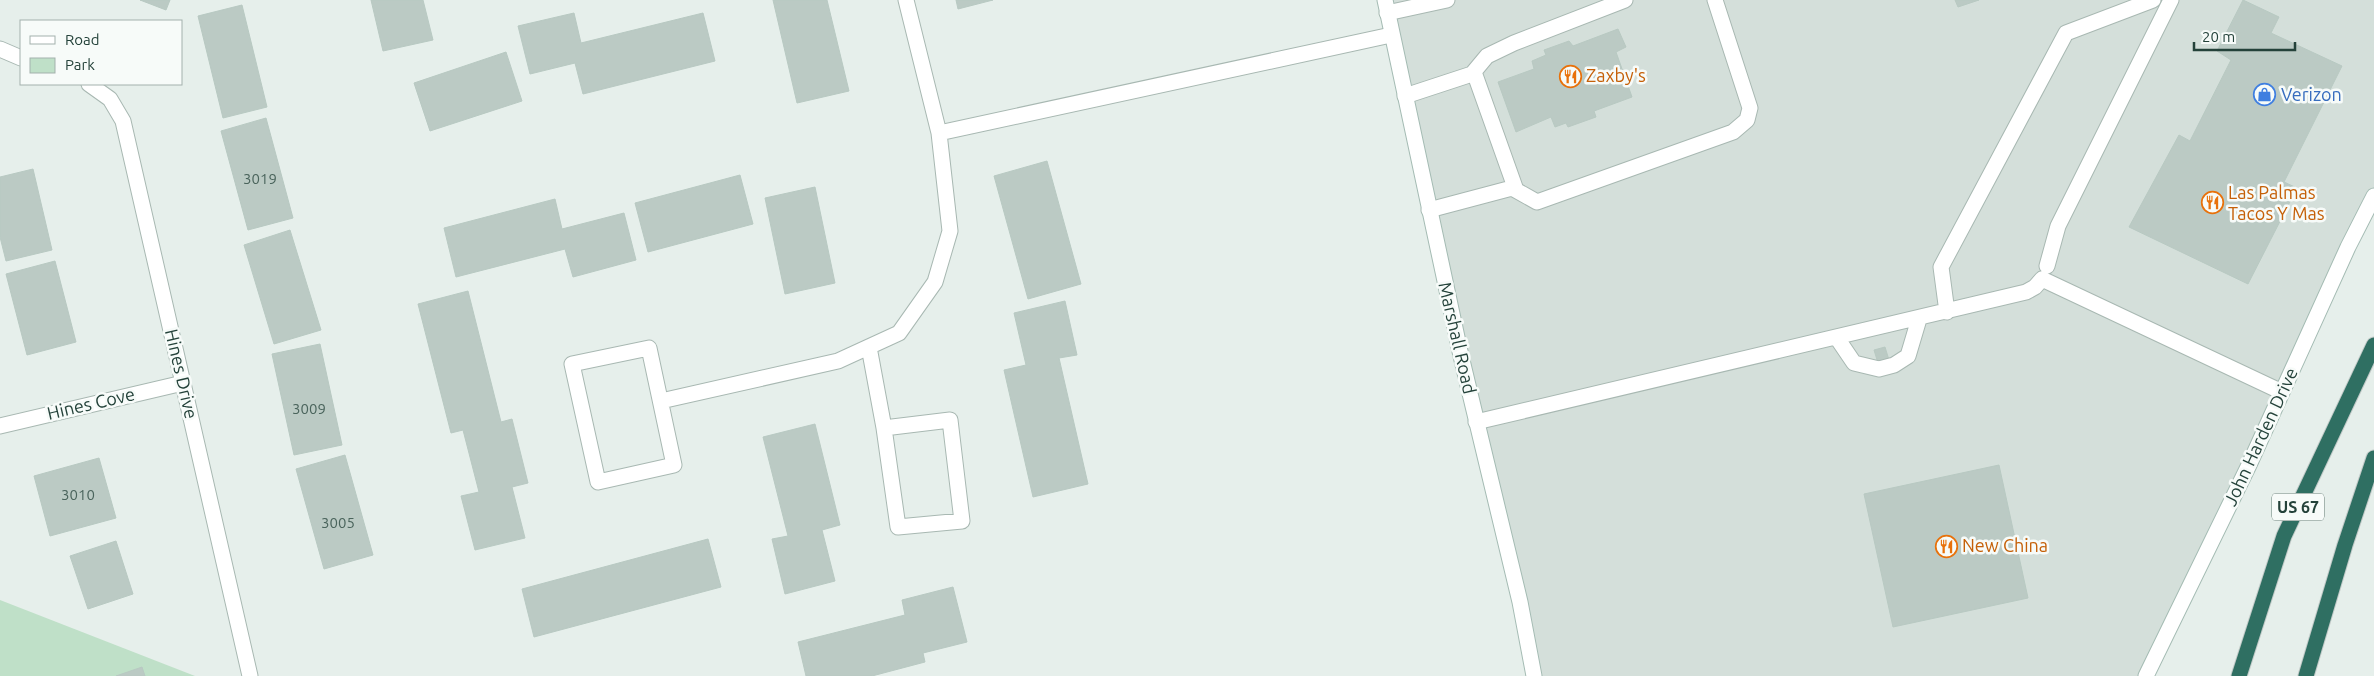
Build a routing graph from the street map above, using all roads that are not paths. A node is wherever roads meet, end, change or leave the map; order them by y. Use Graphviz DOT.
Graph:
graph roads {
  1 [pos="906,0"];
  2 [pos="1447,0"];
  3 [pos="1625,0"];
  4 [pos="1715,0"];
  5 [pos="2153,0"];
  6 [pos="2171,0"];
  7 [pos="1386,7"];
  8 [pos="1391,34"];
  9 [pos="0,49"];
  10 [pos="20,58"];
  11 [pos="1474,72"];
  12 [pos="90,85"];
  13 [pos="1404,96"];
  14 [pos="939,133"];
  15 [pos="1516,190"];
  16 [pos="2374,197"];
  17 [pos="1429,210"];
  18 [pos="2047,266"];
  19 [pos="1948,312"];
  20 [pos="1919,319"];
  21 [pos="1836,338"];
  22 [pos="2374,345"];
  23 [pos="869,347"];
  24 [pos="183,383"];
  25 [pos="2282,392"];
  26 [pos="661,401"];
  27 [pos="1476,422"];
  28 [pos="0,426"];
  29 [pos="884,428"];
  30 [pos="2374,458"];
  31 [pos="2374,491"];
  32 [pos="2345,546"];
  33 [pos="250,676"];
  34 [pos="1534,676"];
  35 [pos="2146,676"];
  36 [pos="2240,676"];
  37 [pos="2306,676"];
  1 -- 14 [label="main road"];
  2 -- 7 [label="main road"];
  3 -- 11 [label="main road"];
  4 -- 15 [label="main road"];
  5 -- 19 [label="main road"];
  6 -- 18 [label="main road"];
  7 -- 8 [label="main road, Marshall Road"];
  8 -- 13 [label="main road, Marshall Road"];
  8 -- 14 [label="main road"];
  9 -- 10 [label="main road"];
  11 -- 13 [label="main road"];
  11 -- 15 [label="main road"];
  12 -- 24 [label="main road, Hines Drive"];
  13 -- 17 [label="main road, Marshall Road"];
  14 -- 23 [label="main road"];
  15 -- 17 [label="main road"];
  16 -- 25 [label="main road, John Harden Drive"];
  17 -- 27 [label="main road, Marshall Road"];
  19 -- 20 [label="main road"];
  19 -- 25 [label="main road"];
  20 -- 21 [label="main road"];
  20 -- 21 [label="main road"];
  21 -- 27 [label="main road"];
  22 -- 36 [label="highway, US 67"];
  23 -- 26 [label="main road"];
  23 -- 29 [label="main road"];
  24 -- 28 [label="main road, Hines Cove"];
  24 -- 33 [label="main road, Hines Drive"];
  25 -- 35 [label="main road, John Harden Drive"];
  26 -- 26 [label="main road"];
  27 -- 34 [label="main road, Marshall Road"];
  29 -- 29 [label="main road"];
  30 -- 32 [label="highway"];
  31 -- 32 [label="highway"];
  32 -- 37 [label="highway"];
}
